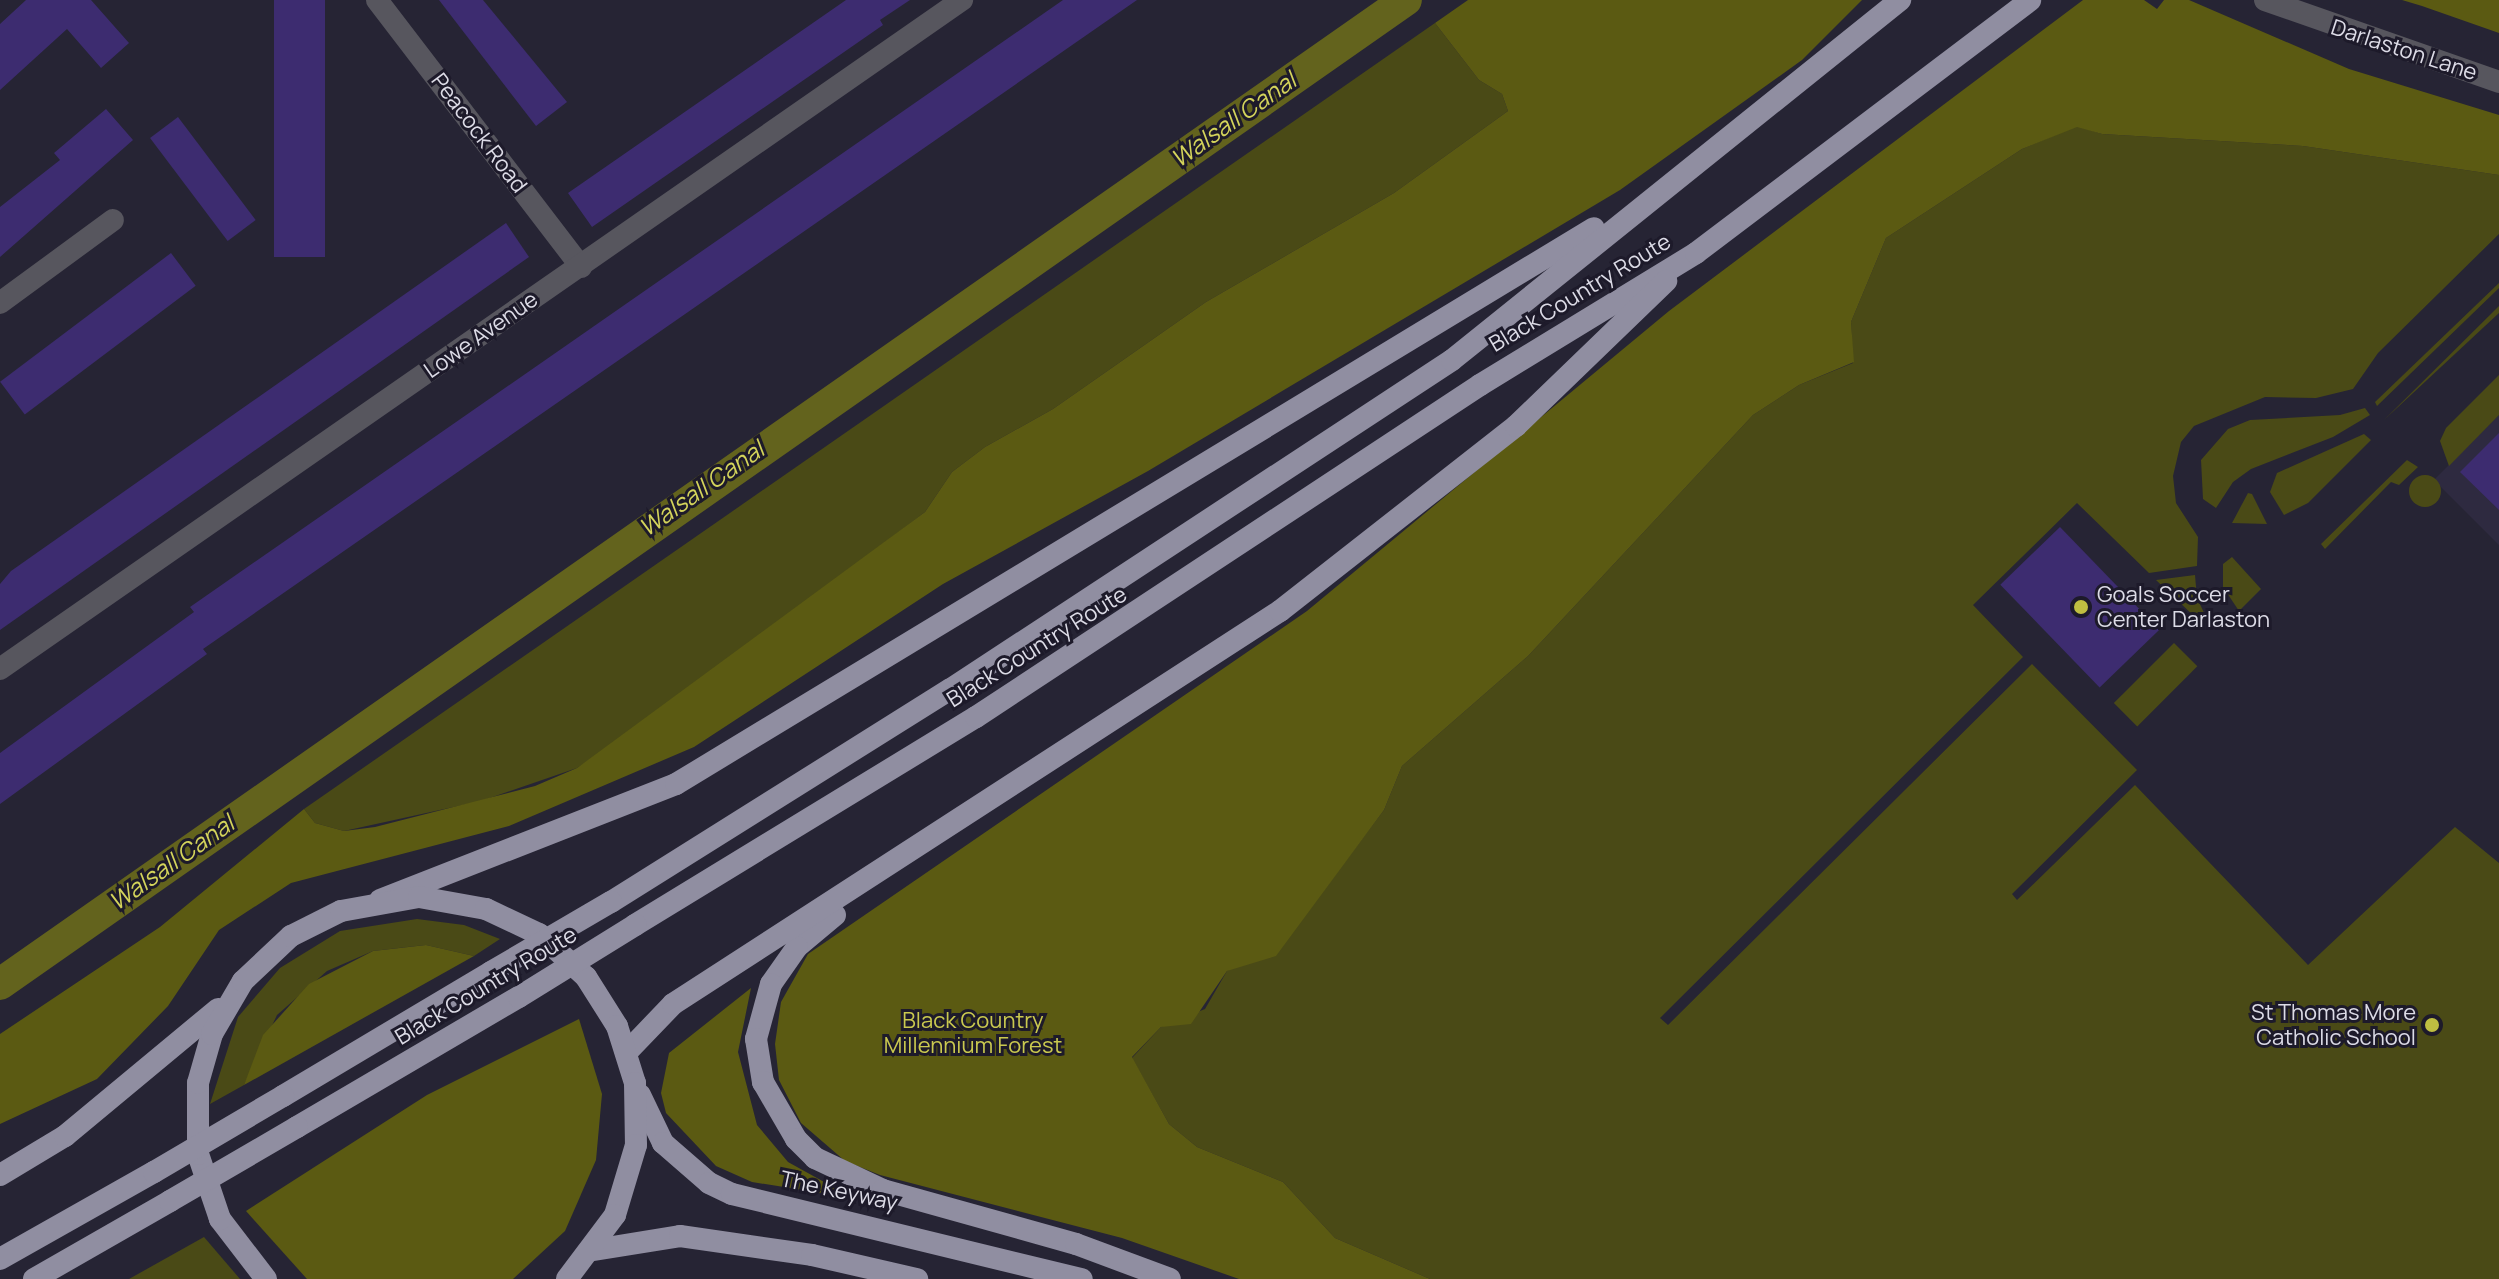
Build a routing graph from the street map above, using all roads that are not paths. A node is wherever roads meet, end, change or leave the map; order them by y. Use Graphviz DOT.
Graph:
graph roads {
  1 [pos="377,0"];
  2 [pos="962,0"];
  3 [pos="1900,0"];
  4 [pos="2030,0"];
  5 [pos="2265,0"];
  6 [pos="2499,82"];
  7 [pos="1663,187"];
  8 [pos="113,220"];
  9 [pos="1696,253"];
  10 [pos="581,267"];
  11 [pos="0,303"];
  12 [pos="0,669"];
  13 [pos="896,862"];
  14 [pos="380,900"];
  15 [pos="230,999"];
  16 [pos="627,1052"];
  17 [pos="635,1083"];
  18 [pos="0,1175"];
  19 [pos="594,1250"];
  20 [pos="0,1259"];
  21 [pos="34,1279"];
  22 [pos="266,1279"];
  23 [pos="567,1279"];
  24 [pos="917,1279"];
  25 [pos="1082,1279"];
  26 [pos="1170,1279"];
  1 -- 10 [label="street, Peacock Road"];
  2 -- 10 [label="street, Lowe Avenue"];
  3 -- 7 [label="highway, Black Country Route"];
  4 -- 9 [label="highway, Black Country Route"];
  5 -- 6 [label="street, Darlaston Lane"];
  7 -- 14 [label="highway"];
  7 -- 20 [label="highway, Black Country Route, bridge"];
  8 -- 11 [label="street"];
  9 -- 13 [label="highway"];
  9 -- 21 [label="highway, Black Country Route, bridge"];
  10 -- 12 [label="street, Lowe Avenue"];
  13 -- 16 [label="highway"];
  13 -- 26 [label="highway"];
  14 -- 15 [label="highway"];
  14 -- 16 [label="highway"];
  15 -- 18 [label="highway"];
  15 -- 22 [label="highway"];
  16 -- 17 [label="highway"];
  17 -- 19 [label="highway"];
  17 -- 25 [label="highway, The Keyway"];
  19 -- 23 [label="highway"];
  19 -- 24 [label="highway"];
}
